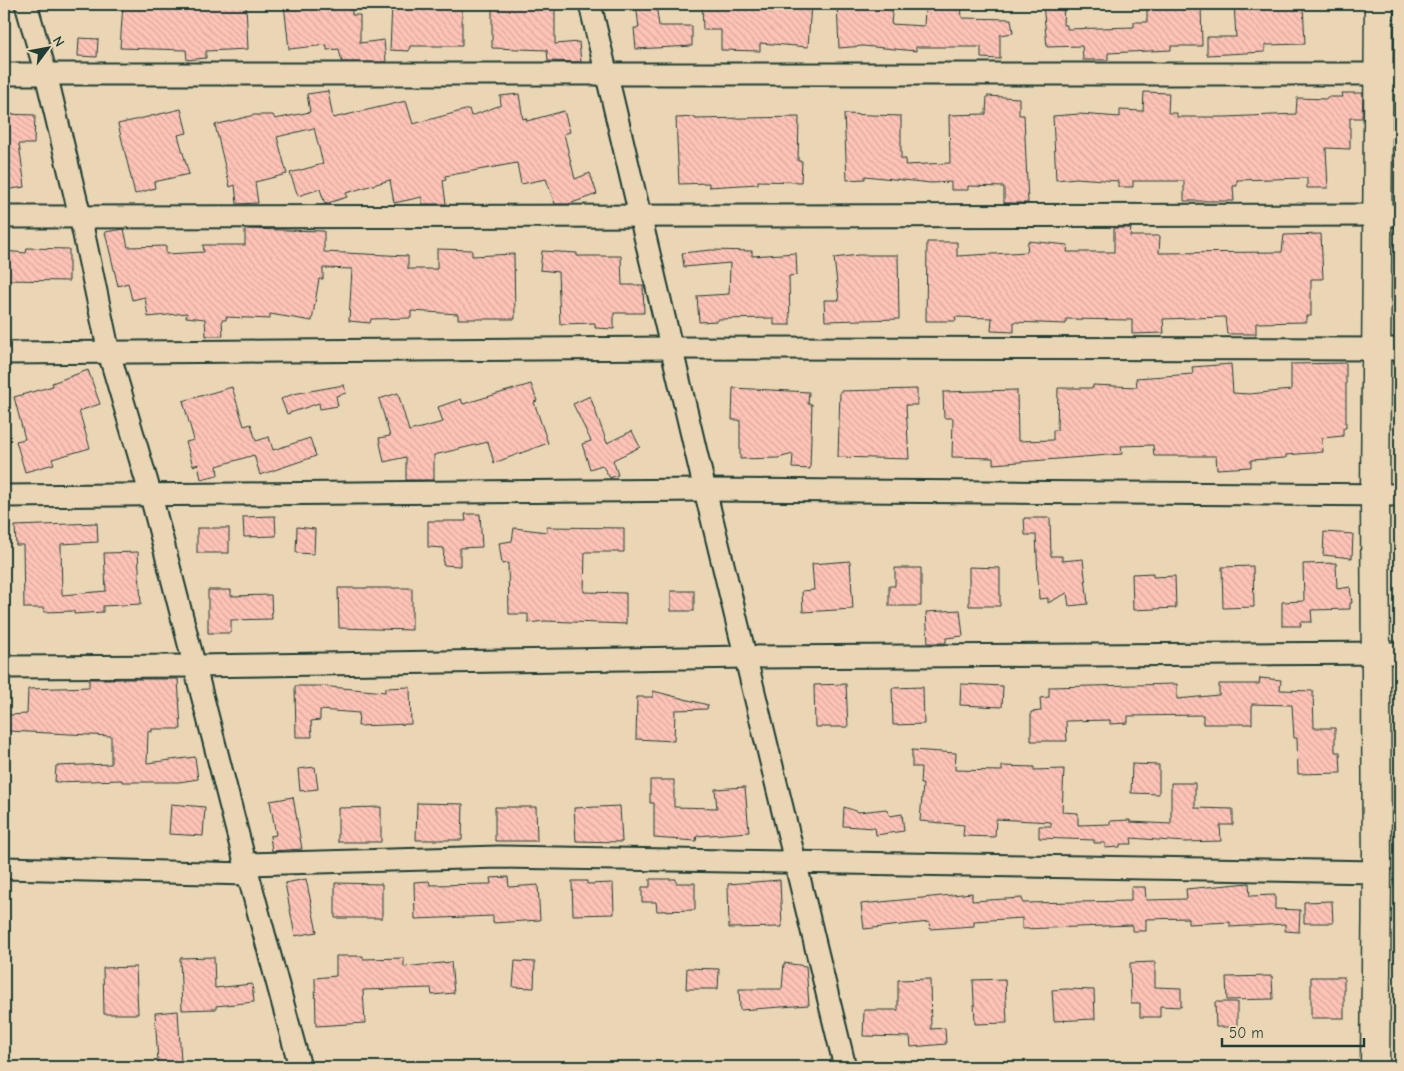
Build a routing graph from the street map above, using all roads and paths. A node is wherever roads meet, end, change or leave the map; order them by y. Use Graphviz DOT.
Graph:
graph roads {
  1 [pos="26,4"];
  2 [pos="590,4"];
  3 [pos="1379,4"];
  4 [pos="4,74"];
  5 [pos="46,74"];
  6 [pos="606,74"];
  7 [pos="1389,74"];
  8 [pos="641,215"];
  9 [pos="1389,215"];
  10 [pos="80,216"];
  11 [pos="4,217"];
  12 [pos="672,348"];
  13 [pos="1388,349"];
  14 [pos="4,353"];
  15 [pos="109,353"];
  16 [pos="705,490"];
  17 [pos="1388,495"];
  18 [pos="4,496"];
  19 [pos="151,496"];
  20 [pos="1388,653"];
  21 [pos="746,657"];
  22 [pos="196,666"];
  23 [pos="4,667"];
  24 [pos="797,862"];
  25 [pos="4,868"];
  26 [pos="246,869"];
  27 [pos="1377,872"];
  28 [pos="300,1067"];
  29 [pos="845,1067"];
  30 [pos="1375,1067"];
  1 -- 5 [label="street"];
  2 -- 6 [label="street"];
  3 -- 7 [label="street"];
  4 -- 5 [label="street"];
  5 -- 6 [label="street"];
  5 -- 10 [label="street"];
  6 -- 7 [label="street"];
  6 -- 8 [label="street"];
  7 -- 9 [label="street"];
  8 -- 9 [label="street"];
  8 -- 10 [label="street"];
  8 -- 12 [label="street"];
  9 -- 13 [label="street"];
  10 -- 11 [label="street"];
  10 -- 15 [label="street"];
  12 -- 13 [label="street"];
  12 -- 15 [label="street"];
  12 -- 16 [label="street"];
  13 -- 17 [label="street"];
  14 -- 15 [label="street"];
  15 -- 19 [label="street"];
  16 -- 17 [label="street"];
  16 -- 19 [label="street"];
  16 -- 21 [label="street"];
  17 -- 20 [label="street"];
  18 -- 19 [label="street"];
  19 -- 22 [label="street"];
  20 -- 21 [label="street"];
  20 -- 27 [label="street"];
  21 -- 22 [label="street"];
  21 -- 24 [label="street"];
  22 -- 23 [label="street"];
  22 -- 26 [label="street"];
  24 -- 26 [label="street"];
  24 -- 27 [label="street"];
  24 -- 29 [label="street"];
  25 -- 26 [label="street"];
  26 -- 28 [label="street"];
  27 -- 30 [label="street"];
}
